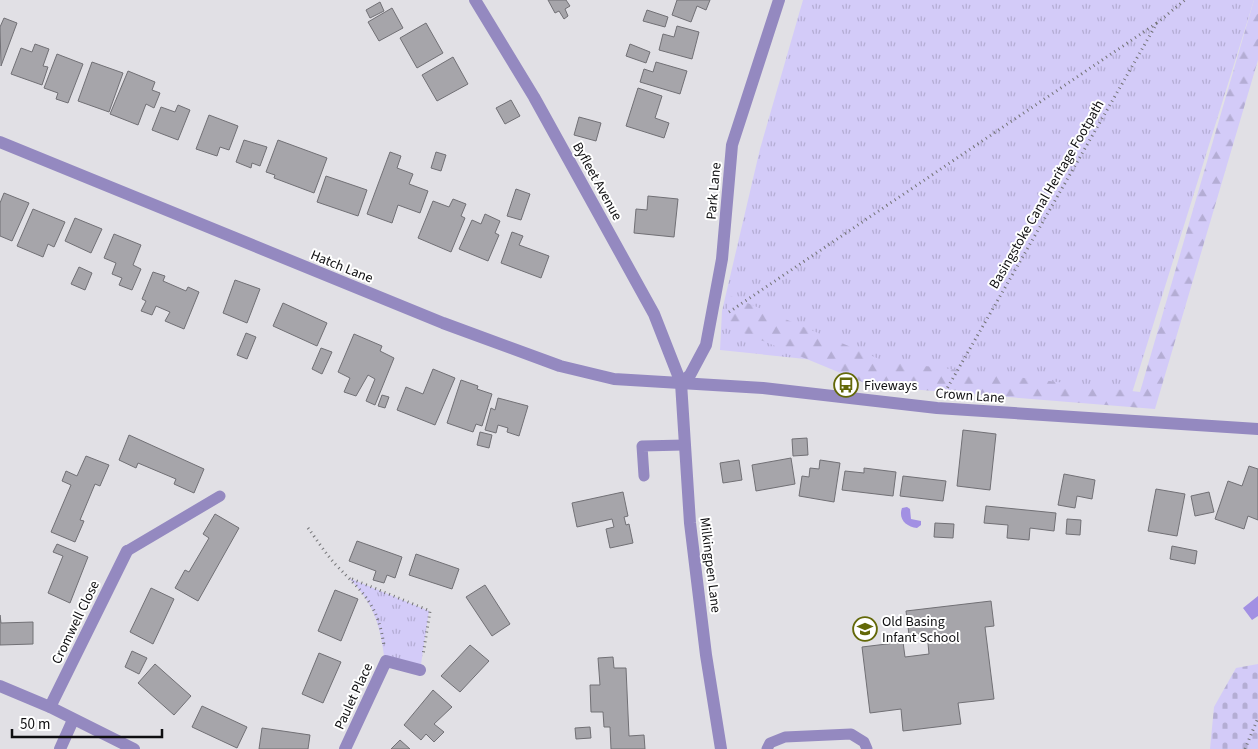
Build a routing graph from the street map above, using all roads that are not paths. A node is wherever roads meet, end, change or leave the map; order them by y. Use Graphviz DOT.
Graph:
graph roads {
  1 [pos="475,0"];
  2 [pos="779,0"];
  3 [pos="0,142"];
  4 [pos="681,384"];
  5 [pos="1258,429"];
  6 [pos="684,445"];
  7 [pos="644,476"];
  8 [pos="220,496"];
  9 [pos="127,551"];
  10 [pos="420,670"];
  11 [pos="0,686"];
  12 [pos="50,708"];
  13 [pos="73,720"];
  14 [pos="60,749"];
  15 [pos="134,749"];
  16 [pos="345,749"];
  17 [pos="721,749"];
  18 [pos="767,749"];
  19 [pos="867,749"];
  1 -- 4 [label="street, Byfleet Avenue"];
  2 -- 4 [label="street, Park Lane"];
  3 -- 4 [label="street, Hatch Lane"];
  4 -- 5 [label="street, Crown Lane"];
  4 -- 6 [label="street, Milkingpen Lane"];
  6 -- 7 [label="lane"];
  6 -- 17 [label="street, Milkingpen Lane"];
  8 -- 9 [label="lane"];
  9 -- 12 [label="street, Cromwell Close"];
  10 -- 16 [label="street, Paulet Place"];
  11 -- 12 [label="street"];
  12 -- 13 [label="street"];
  13 -- 14 [label="street"];
  13 -- 15 [label="street"];
  18 -- 19 [label="lane"];
}
